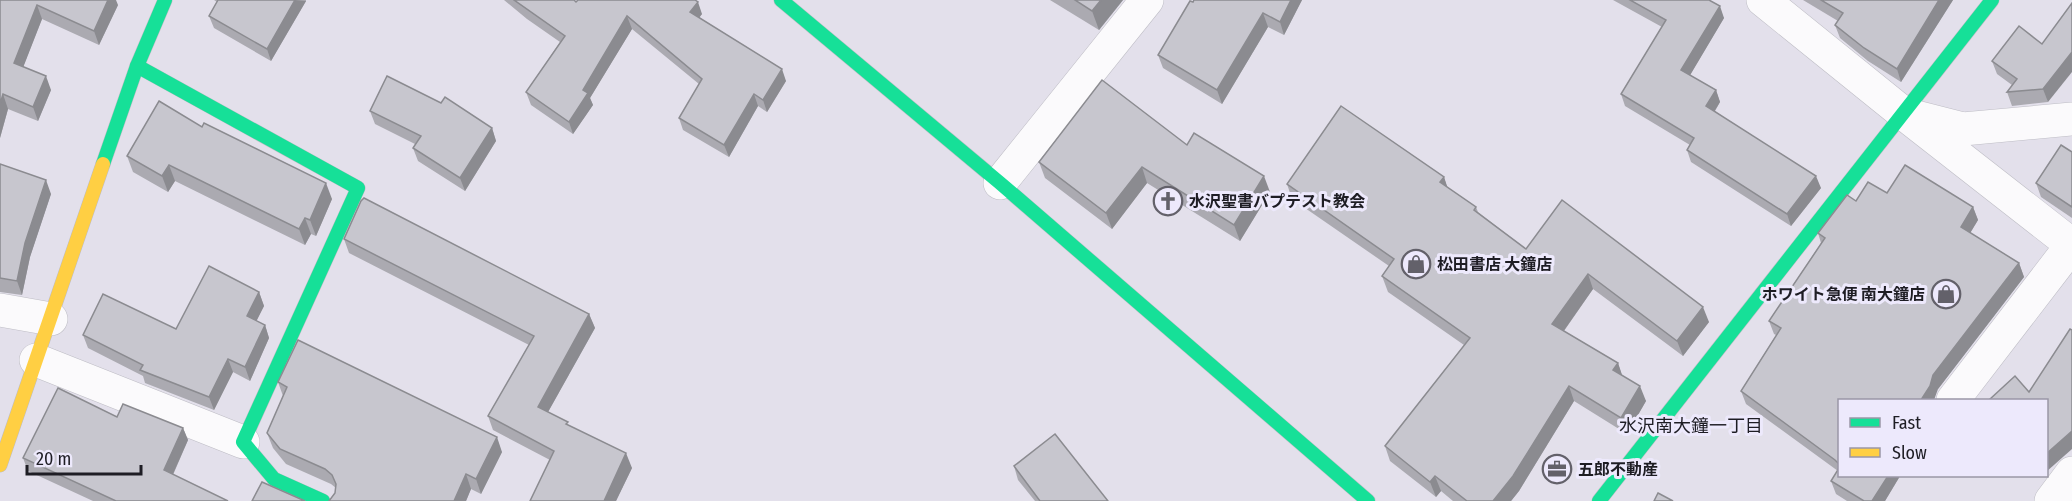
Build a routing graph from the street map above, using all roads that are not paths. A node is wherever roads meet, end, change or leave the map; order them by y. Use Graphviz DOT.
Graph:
graph roads {
  1 [pos="165,0"];
  2 [pos="781,0"];
  3 [pos="1147,0"];
  4 [pos="1763,0"];
  5 [pos="1992,0"];
  6 [pos="136,66"];
  7 [pos="1903,113"];
  8 [pos="2072,119"];
  9 [pos="1000,183"];
  10 [pos="2072,245"];
  11 [pos="0,310"];
  12 [pos="51,319"];
  13 [pos="36,360"];
  14 [pos="1954,399"];
  15 [pos="243,442"];
  16 [pos="0,465"];
  17 [pos="2072,473"];
  18 [pos="323,501"];
  19 [pos="1368,501"];
  20 [pos="1599,501"];
  21 [pos="2051,501"];
  1 -- 6 [label="street"];
  2 -- 9 [label="street"];
  3 -- 9 [label="street"];
  4 -- 7 [label="street"];
  5 -- 7 [label="street"];
  6 -- 12 [label="street"];
  6 -- 15 [label="street"];
  7 -- 8 [label="street"];
  7 -- 10 [label="street"];
  7 -- 20 [label="street"];
  9 -- 19 [label="street"];
  10 -- 14 [label="street"];
  11 -- 12 [label="street"];
  12 -- 13 [label="street"];
  13 -- 15 [label="street"];
  13 -- 16 [label="street"];
  15 -- 18 [label="street"];
  17 -- 21 [label="street"];
}
